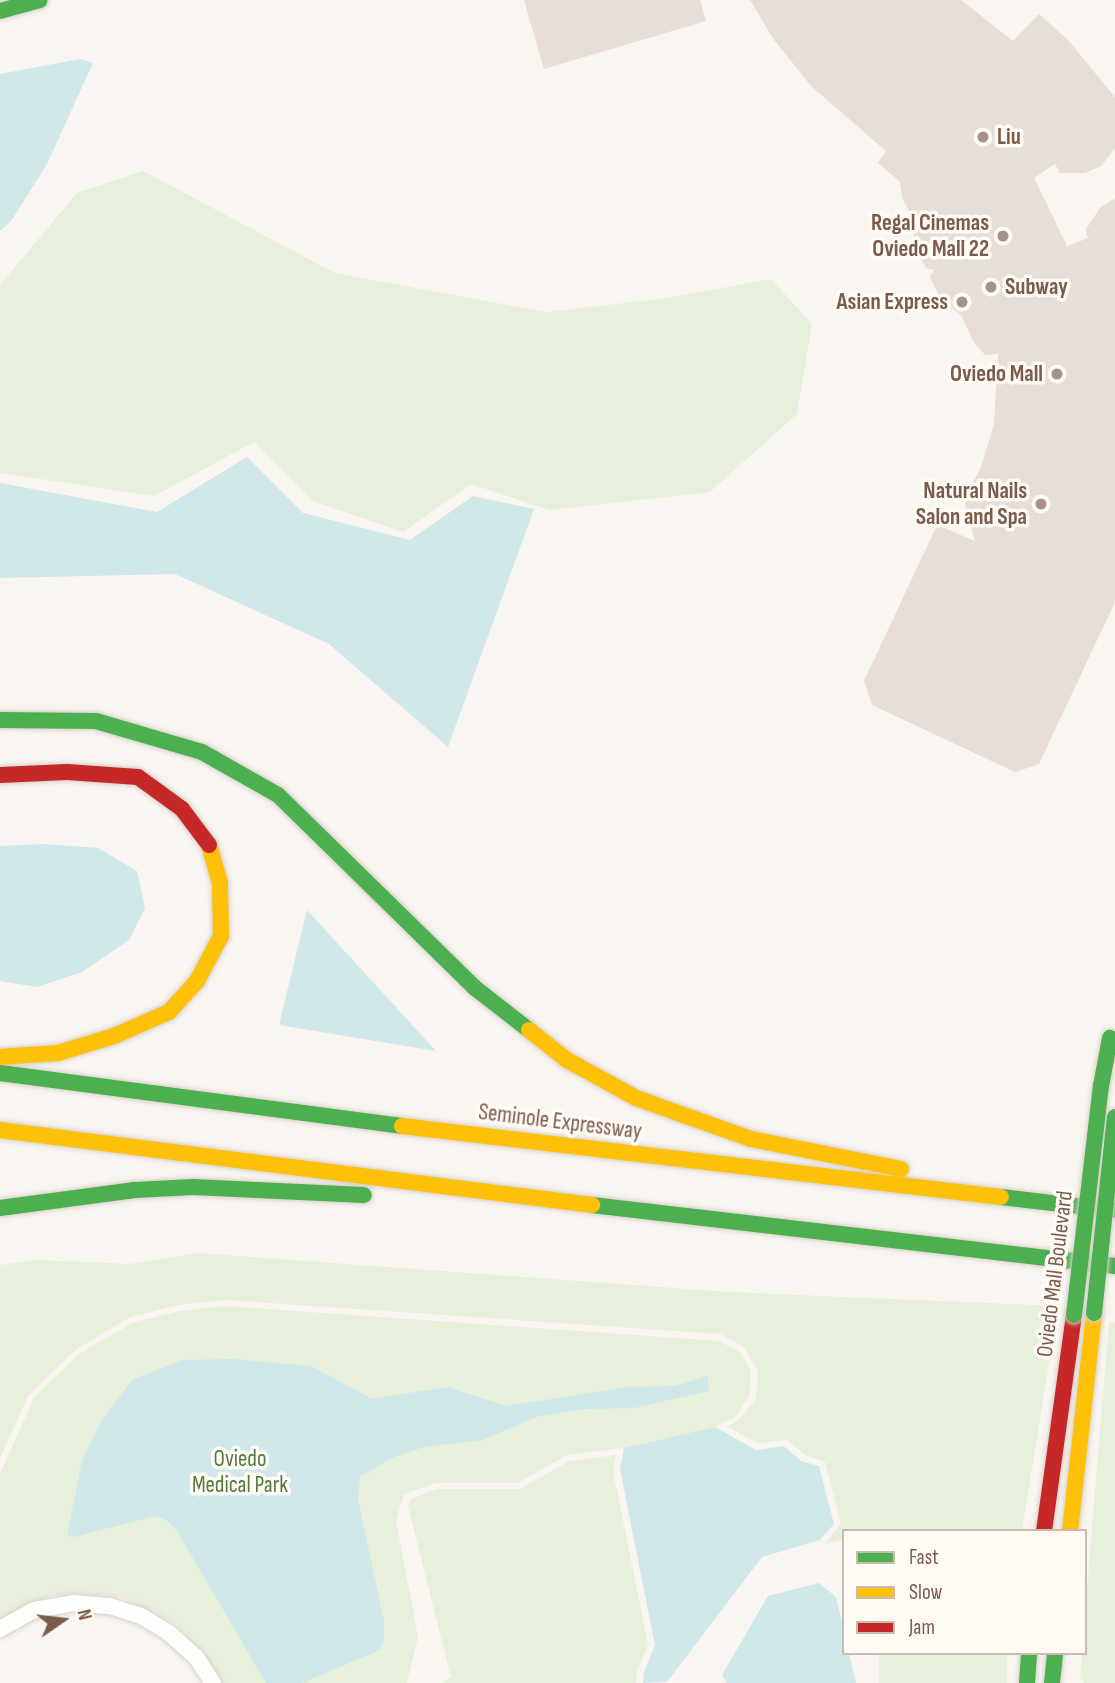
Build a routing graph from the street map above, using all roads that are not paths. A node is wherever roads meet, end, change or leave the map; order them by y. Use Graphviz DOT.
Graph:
graph roads {
  1 [pos="40,0"];
  2 [pos="0,11"];
  3 [pos="0,720"];
  4 [pos="0,775"];
  5 [pos="1113,1031"];
  6 [pos="0,1057"];
  7 [pos="0,1073"];
  8 [pos="1115,1117"];
  9 [pos="0,1130"];
  10 [pos="984,1194"];
  11 [pos="380,1197"];
  12 [pos="447,1204"];
  13 [pos="0,1208"];
  14 [pos="1115,1210"];
  15 [pos="761,1227"];
  16 [pos="1115,1266"];
  17 [pos="1044,1529"];
  18 [pos="1070,1529"];
  19 [pos="0,1629"];
  20 [pos="1029,1655"];
  21 [pos="1055,1655"];
  22 [pos="212,1683"];
  23 [pos="1027,1683"];
  24 [pos="1052,1683"];
  1 -- 2 [label="main road"];
  3 -- 10 [label="main road"];
  4 -- 6 [label="main road"];
  5 -- 17 [label="main road, Oviedo Mall Boulevard, bridge"];
  7 -- 10 [label="main road, Seminole Expressway"];
  8 -- 18 [label="main road, Oviedo Mall Boulevard, bridge"];
  9 -- 15 [label="main road"];
  10 -- 14 [label="main road, Seminole Expressway"];
  11 -- 13 [label="main road"];
  12 -- 15 [label="main road"];
  15 -- 16 [label="main road"];
  19 -- 22 [label="street"];
  20 -- 23 [label="main road"];
  21 -- 24 [label="main road"];
}
